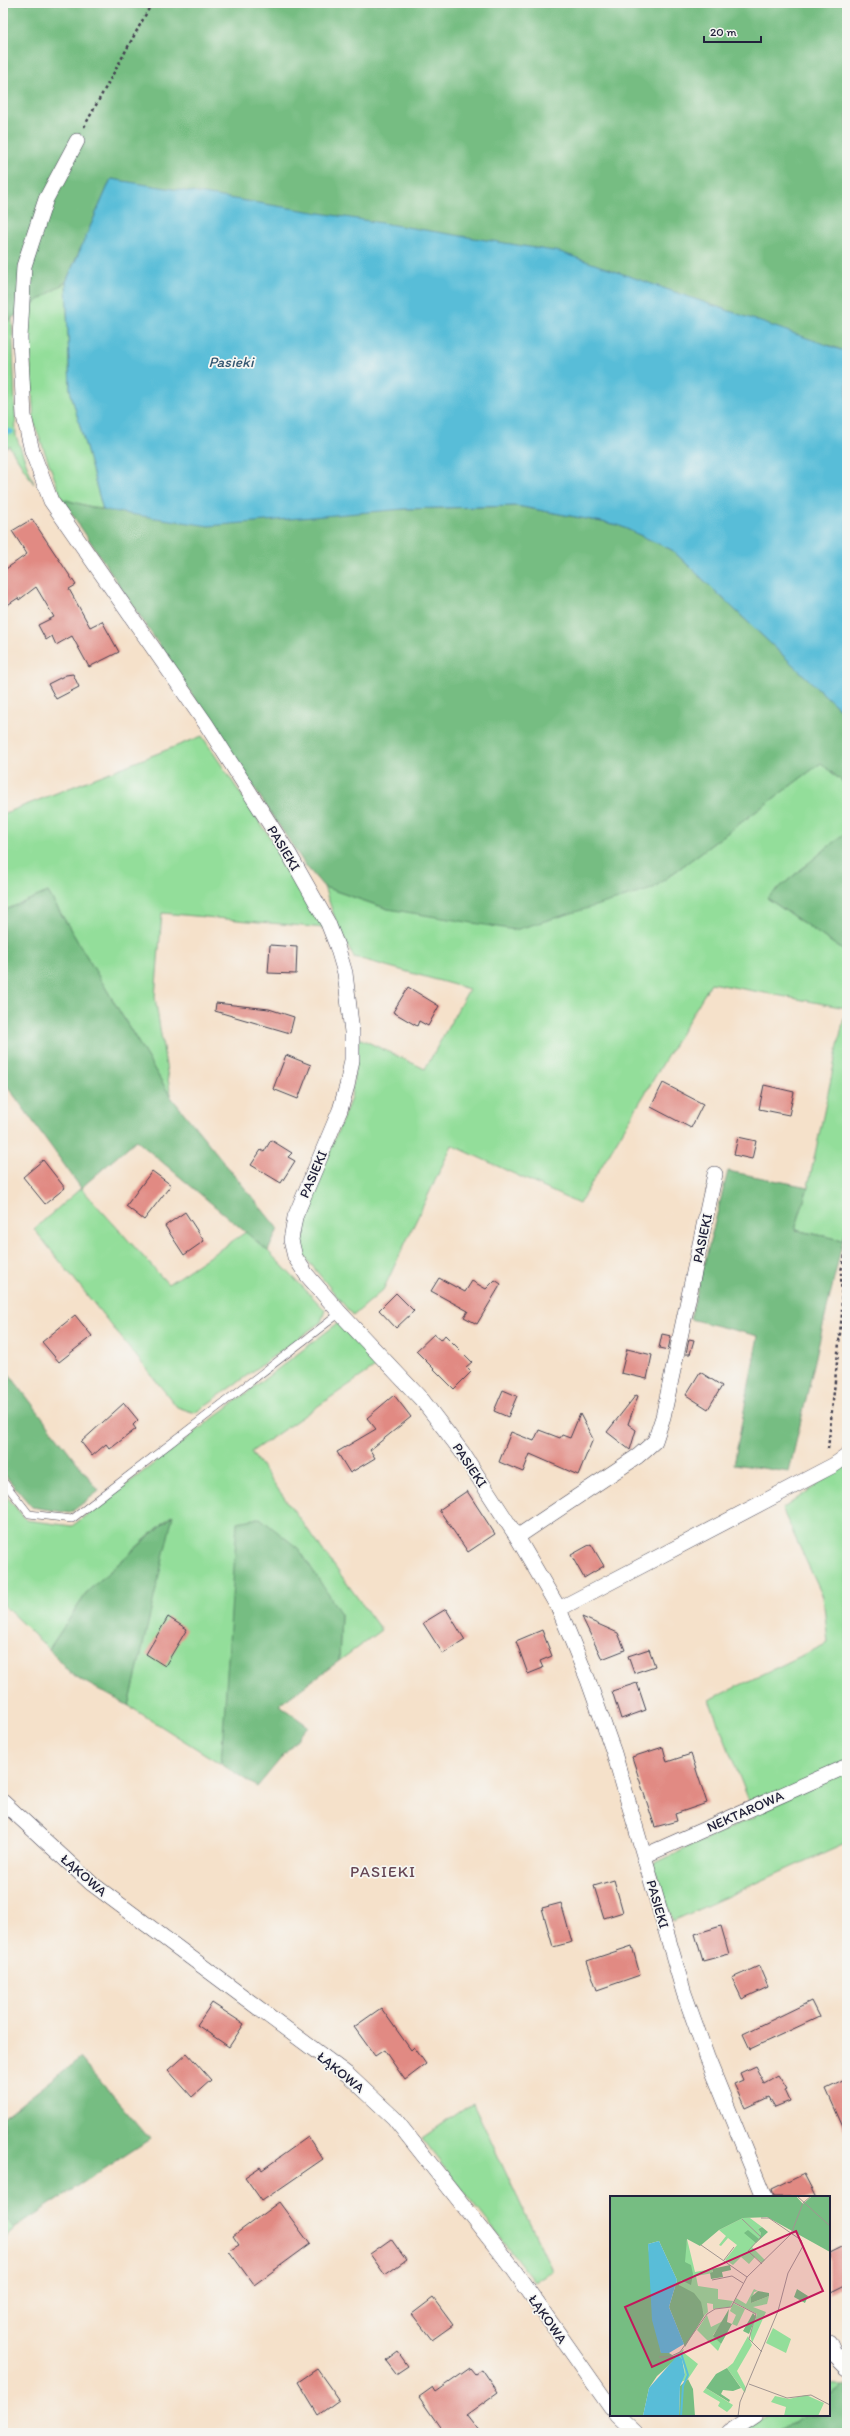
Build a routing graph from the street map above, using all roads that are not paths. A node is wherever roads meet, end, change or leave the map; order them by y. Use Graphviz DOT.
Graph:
graph roads {
  1 [pos="76,141"];
  2 [pos="715,1174"];
  3 [pos="340,1313"];
  4 [pos="847,1456"];
  5 [pos="3,1481"];
  6 [pos="517,1537"];
  7 [pos="559,1609"];
  8 [pos="847,1766"];
  9 [pos="3,1802"];
  10 [pos="644,1856"];
  11 [pos="764,2196"];
  12 [pos="830,2344"];
  13 [pos="837,2355"];
  14 [pos="847,2368"];
  15 [pos="610,2407"];
  16 [pos="617,2416"];
  17 [pos="754,2416"];
  18 [pos="635,2433"];
  19 [pos="728,2433"];
  1 -- 3 [label="street, PASIEKI"];
  2 -- 6 [label="street, PASIEKI"];
  3 -- 5 [label="lane"];
  3 -- 6 [label="street, PASIEKI"];
  4 -- 7 [label="street"];
  6 -- 7 [label="street, PASIEKI"];
  7 -- 10 [label="street, PASIEKI"];
  8 -- 10 [label="street, NEKTAROWA"];
  9 -- 15 [label="street, ŁĄKOWA"];
  10 -- 11 [label="street, PASIEKI"];
  12 -- 13 [label="street"];
  13 -- 14 [label="street"];
  16 -- 18 [label="street"];
  17 -- 19 [label="street"];
}
